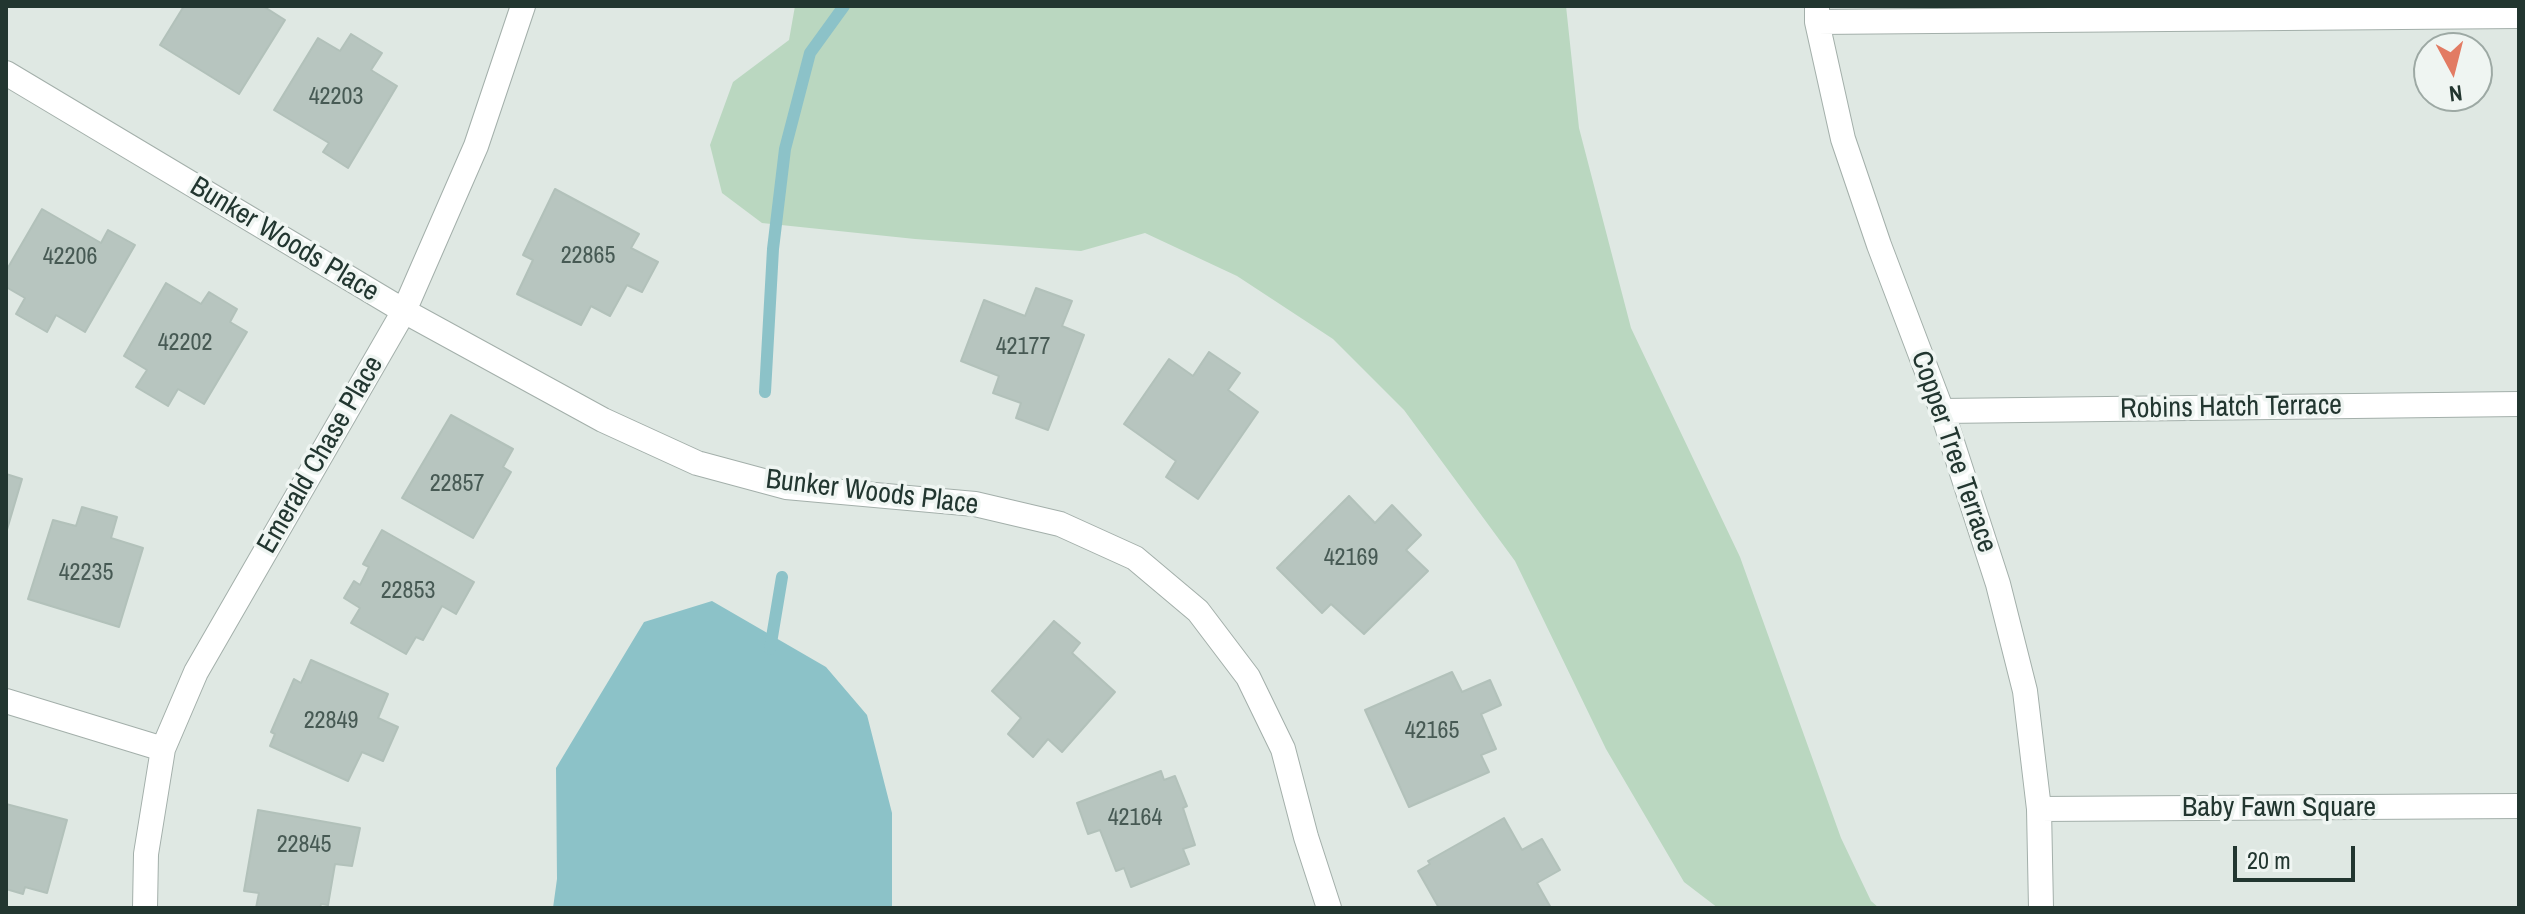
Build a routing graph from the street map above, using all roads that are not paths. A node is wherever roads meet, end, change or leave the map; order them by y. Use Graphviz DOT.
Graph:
graph roads {
  1 [pos="523,6"];
  2 [pos="1817,14"];
  3 [pos="2519,16"];
  4 [pos="6,73"];
  5 [pos="404,311"];
  6 [pos="2519,404"];
  7 [pos="1942,411"];
  8 [pos="6,701"];
  9 [pos="163,749"];
  10 [pos="2519,806"];
  11 [pos="2039,809"];
  12 [pos="145,908"];
  13 [pos="1329,908"];
  14 [pos="2041,908"];
  1 -- 5 [label="street, Emerald Chase Place"];
  2 -- 3 [label="street"];
  2 -- 7 [label="street, Copper Tree Terrace"];
  4 -- 5 [label="street, Bunker Woods Place"];
  5 -- 9 [label="street, Emerald Chase Place"];
  5 -- 13 [label="street, Bunker Woods Place"];
  6 -- 7 [label="street, Robins Hatch Terrace"];
  7 -- 11 [label="street, Copper Tree Terrace"];
  8 -- 9 [label="street"];
  9 -- 12 [label="street, Emerald Chase Place"];
  10 -- 11 [label="street, Baby Fawn Square"];
  11 -- 14 [label="street, Copper Tree Terrace"];
}
